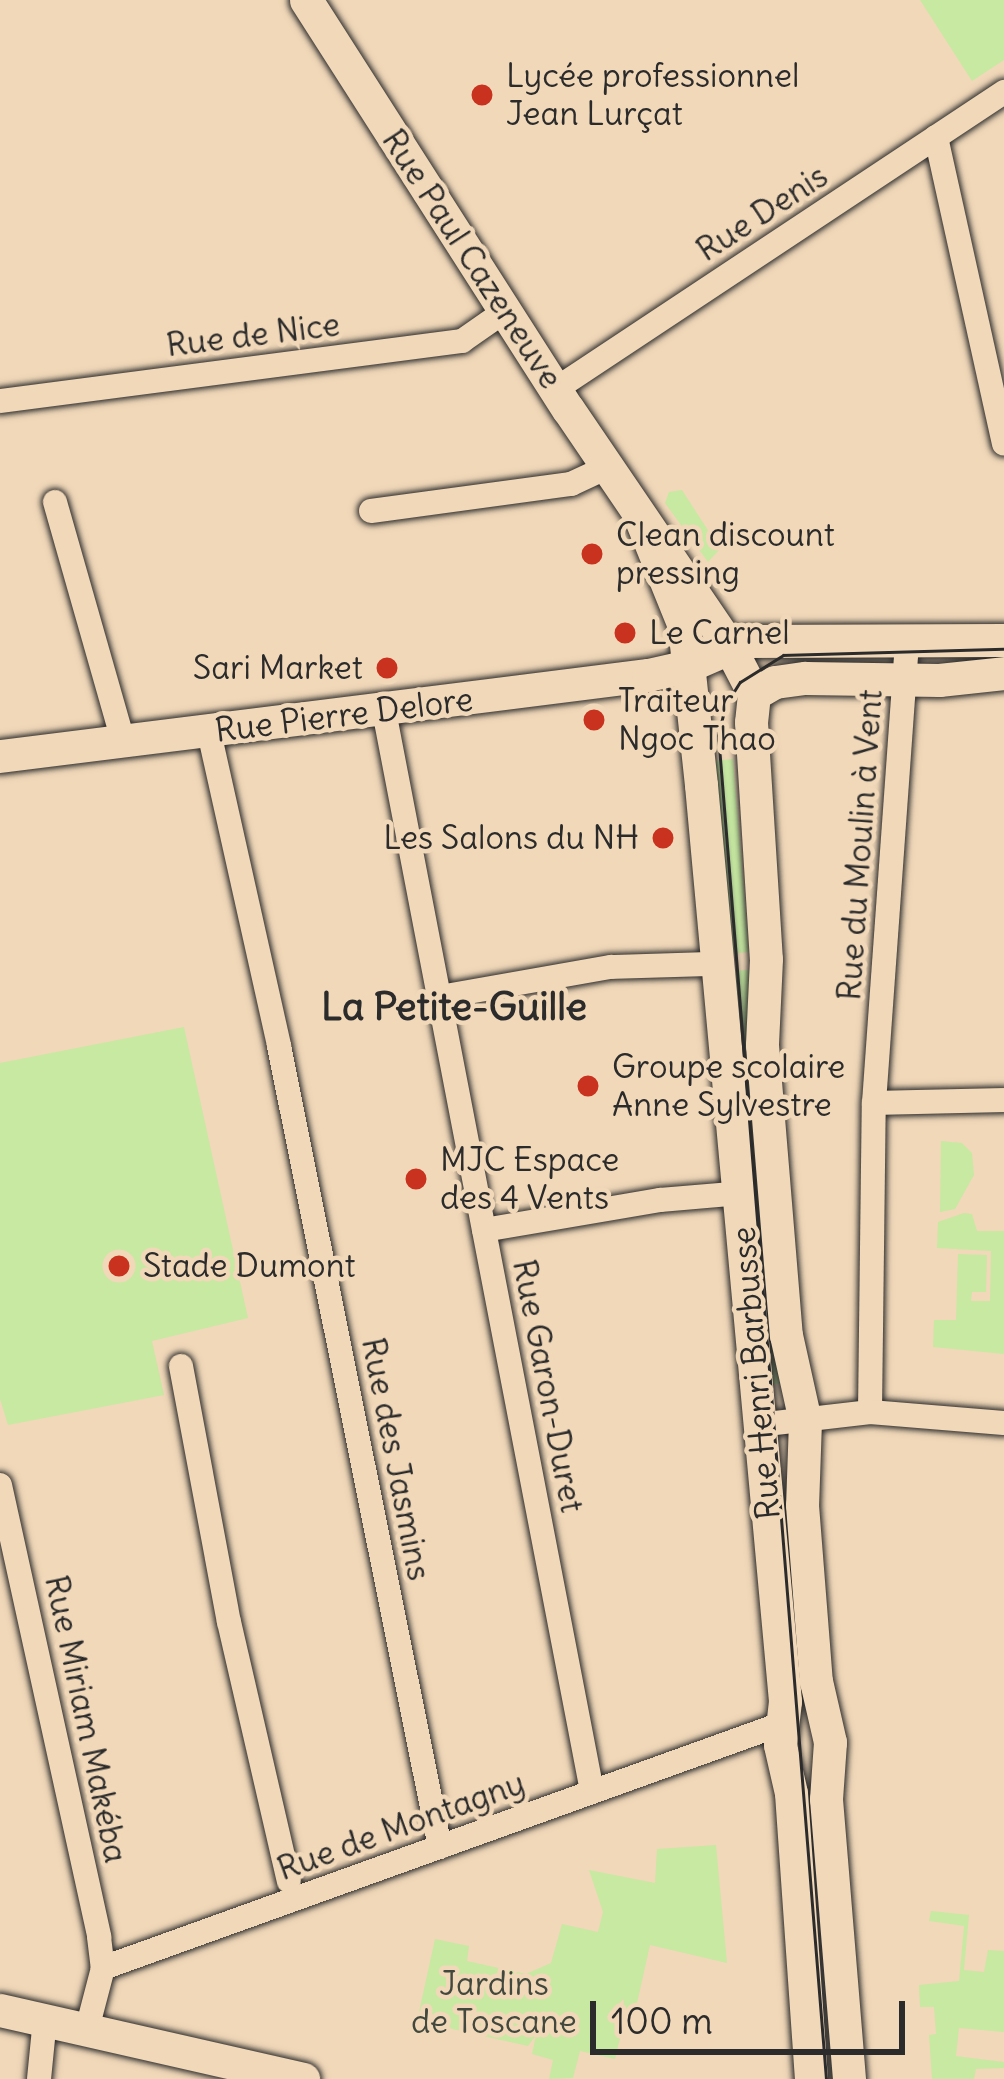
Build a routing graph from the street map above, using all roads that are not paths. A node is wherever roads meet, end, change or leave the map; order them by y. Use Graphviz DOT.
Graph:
graph roads {
  1 [pos="305,0"];
  2 [pos="1004,92"];
  3 [pos="936,137"];
  4 [pos="506,311"];
  5 [pos="556,389"];
  6 [pos="0,401"];
  7 [pos="1004,443"];
  8 [pos="607,467"];
  9 [pos="55,502"];
  10 [pos="371,511"];
  11 [pos="640,517"];
  12 [pos="1004,640"];
  13 [pos="907,642"];
  14 [pos="729,646"];
  15 [pos="688,666"];
  16 [pos="1004,674"];
  17 [pos="907,680"];
  18 [pos="754,694"];
  19 [pos="384,711"];
  20 [pos="209,732"];
  21 [pos="123,741"];
  22 [pos="0,756"];
  23 [pos="705,964"];
  24 [pos="440,998"];
  25 [pos="1004,1100"];
  26 [pos="874,1103"];
  27 [pos="741,1193"];
  28 [pos="484,1230"];
  29 [pos="181,1366"];
  30 [pos="870,1412"];
  31 [pos="805,1421"];
  32 [pos="1004,1424"];
  33 [pos="758,1426"];
  34 [pos="0,1485"];
  35 [pos="781,1724"];
  36 [pos="592,1791"];
  37 [pos="440,1847"];
  38 [pos="289,1881"];
  39 [pos="103,1968"];
  40 [pos="0,2009"];
  41 [pos="44,2019"];
  42 [pos="87,2029"];
  43 [pos="39,2079"];
  44 [pos="303,2079"];
  45 [pos="811,2079"];
  46 [pos="849,2079"];
  1 -- 4 [label="street, Rue Paul Cazeneuve"];
  2 -- 3 [label="street, Rue Denis"];
  3 -- 5 [label="street, Rue Denis"];
  3 -- 7 [label="street"];
  4 -- 5 [label="street, Rue Paul Cazeneuve"];
  4 -- 6 [label="street, Rue de Nice"];
  5 -- 8 [label="street, Rue Paul Cazeneuve"];
  8 -- 10 [label="street"];
  8 -- 11 [label="street, Rue Paul Cazeneuve"];
  9 -- 21 [label="street"];
  11 -- 14 [label="street, Rue Paul Cazeneuve"];
  11 -- 15 [label="street, Rue Paul Cazeneuve"];
  12 -- 13 [label="street"];
  13 -- 14 [label="street"];
  13 -- 17 [label="street, Rue du Moulin à Vent"];
  14 -- 15 [label="street"];
  14 -- 18 [label="street, Rue Paul Cazeneuve"];
  15 -- 18 [label="street"];
  15 -- 19 [label="street, Rue Pierre Delore"];
  15 -- 27 [label="street, Rue Henri Barbusse"];
  16 -- 17 [label="street"];
  17 -- 18 [label="street"];
  17 -- 26 [label="street, Rue du Moulin à Vent"];
  18 -- 31 [label="street, Rue Henri Barbusse"];
  19 -- 20 [label="street, Rue Pierre Delore"];
  19 -- 24 [label="street, Rue Garon-Duret"];
  20 -- 21 [label="street, Rue Pierre Delore"];
  20 -- 37 [label="street, Rue des Jasmins"];
  21 -- 22 [label="street, Rue Pierre Delore"];
  23 -- 24 [label="street"];
  24 -- 28 [label="street, Rue Garon-Duret"];
  25 -- 26 [label="street"];
  26 -- 30 [label="street, Rue du Moulin à Vent"];
  27 -- 28 [label="street"];
  27 -- 33 [label="street, Rue Henri Barbusse"];
  28 -- 36 [label="street, Rue Garon-Duret"];
  29 -- 38 [label="street"];
  30 -- 31 [label="street"];
  30 -- 32 [label="street"];
  31 -- 33 [label="street"];
  31 -- 46 [label="street, Rue Henri Barbusse"];
  33 -- 35 [label="street, Rue Henri Barbusse"];
  34 -- 39 [label="street, Rue Miriam Makéba"];
  35 -- 36 [label="street, Rue de Montagny"];
  35 -- 45 [label="street, Rue Henri Barbusse"];
  36 -- 37 [label="street, Rue de Montagny"];
  37 -- 39 [label="street, Rue de Montagny"];
  39 -- 42 [label="street"];
  40 -- 41 [label="street"];
  41 -- 42 [label="street"];
  41 -- 43 [label="street"];
  42 -- 44 [label="street"];
}
